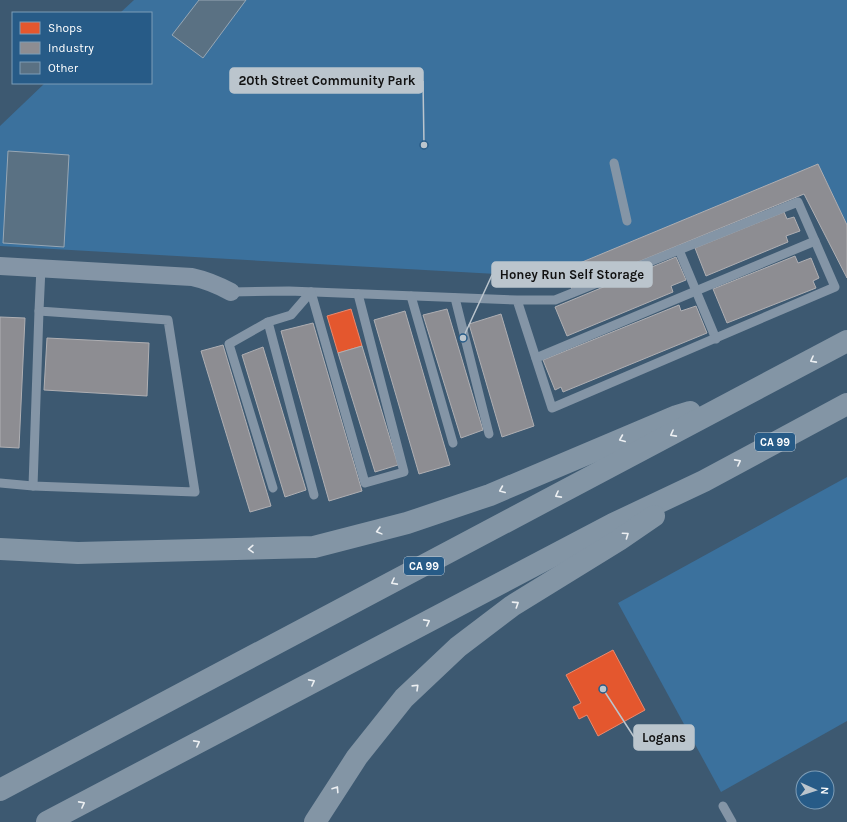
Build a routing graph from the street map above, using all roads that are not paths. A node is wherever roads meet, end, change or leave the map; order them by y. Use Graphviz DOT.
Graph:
graph roads {
  1 [pos="614,163"];
  2 [pos="627,221"];
  3 [pos="815,241"];
  4 [pos="679,250"];
  5 [pos="0,266"];
  6 [pos="41,268"];
  7 [pos="696,290"];
  8 [pos="231,292"];
  9 [pos="310,292"];
  10 [pos="358,294"];
  11 [pos="411,296"];
  12 [pos="455,298"];
  13 [pos="517,300"];
  14 [pos="39,311"];
  15 [pos="268,322"];
  16 [pos="716,339"];
  17 [pos="847,341"];
  18 [pos="536,358"];
  19 [pos="738,399"];
  20 [pos="847,404"];
  21 [pos="488,434"];
  22 [pos="453,443"];
  23 [pos="704,481"];
  24 [pos="0,482"];
  25 [pos="33,486"];
  26 [pos="273,488"];
  27 [pos="314,495"];
  28 [pos="0,549"];
  29 [pos="0,790"];
  30 [pos="723,806"];
  31 [pos="47,822"];
  32 [pos="315,822"];
  33 [pos="732,822"];
  1 -- 2 [label="lane"];
  3 -- 4 [label="lane"];
  3 -- 7 [label="lane"];
  3 -- 16 [label="lane"];
  4 -- 7 [label="lane"];
  4 -- 13 [label="lane"];
  5 -- 6 [label="street"];
  6 -- 8 [label="street"];
  6 -- 14 [label="lane"];
  7 -- 16 [label="lane"];
  7 -- 18 [label="lane"];
  8 -- 9 [label="lane"];
  9 -- 10 [label="lane"];
  9 -- 10 [label="lane"];
  9 -- 15 [label="lane"];
  10 -- 11 [label="lane"];
  11 -- 12 [label="lane"];
  11 -- 22 [label="lane"];
  12 -- 13 [label="lane"];
  12 -- 21 [label="lane"];
  13 -- 18 [label="lane"];
  14 -- 25 [label="lane"];
  14 -- 25 [label="lane"];
  15 -- 26 [label="lane"];
  15 -- 27 [label="lane"];
  16 -- 18 [label="lane"];
  17 -- 19 [label="highway, CA 99, one-way"];
  19 -- 28 [label="highway, one-way"];
  19 -- 29 [label="highway, CA 99, one-way"];
  23 -- 20 [label="highway, CA 99, one-way"];
  31 -- 23 [label="highway, CA 99, one-way"];
  32 -- 23 [label="highway, one-way"];
  24 -- 25 [label="lane"];
  30 -- 33 [label="lane"];
}
